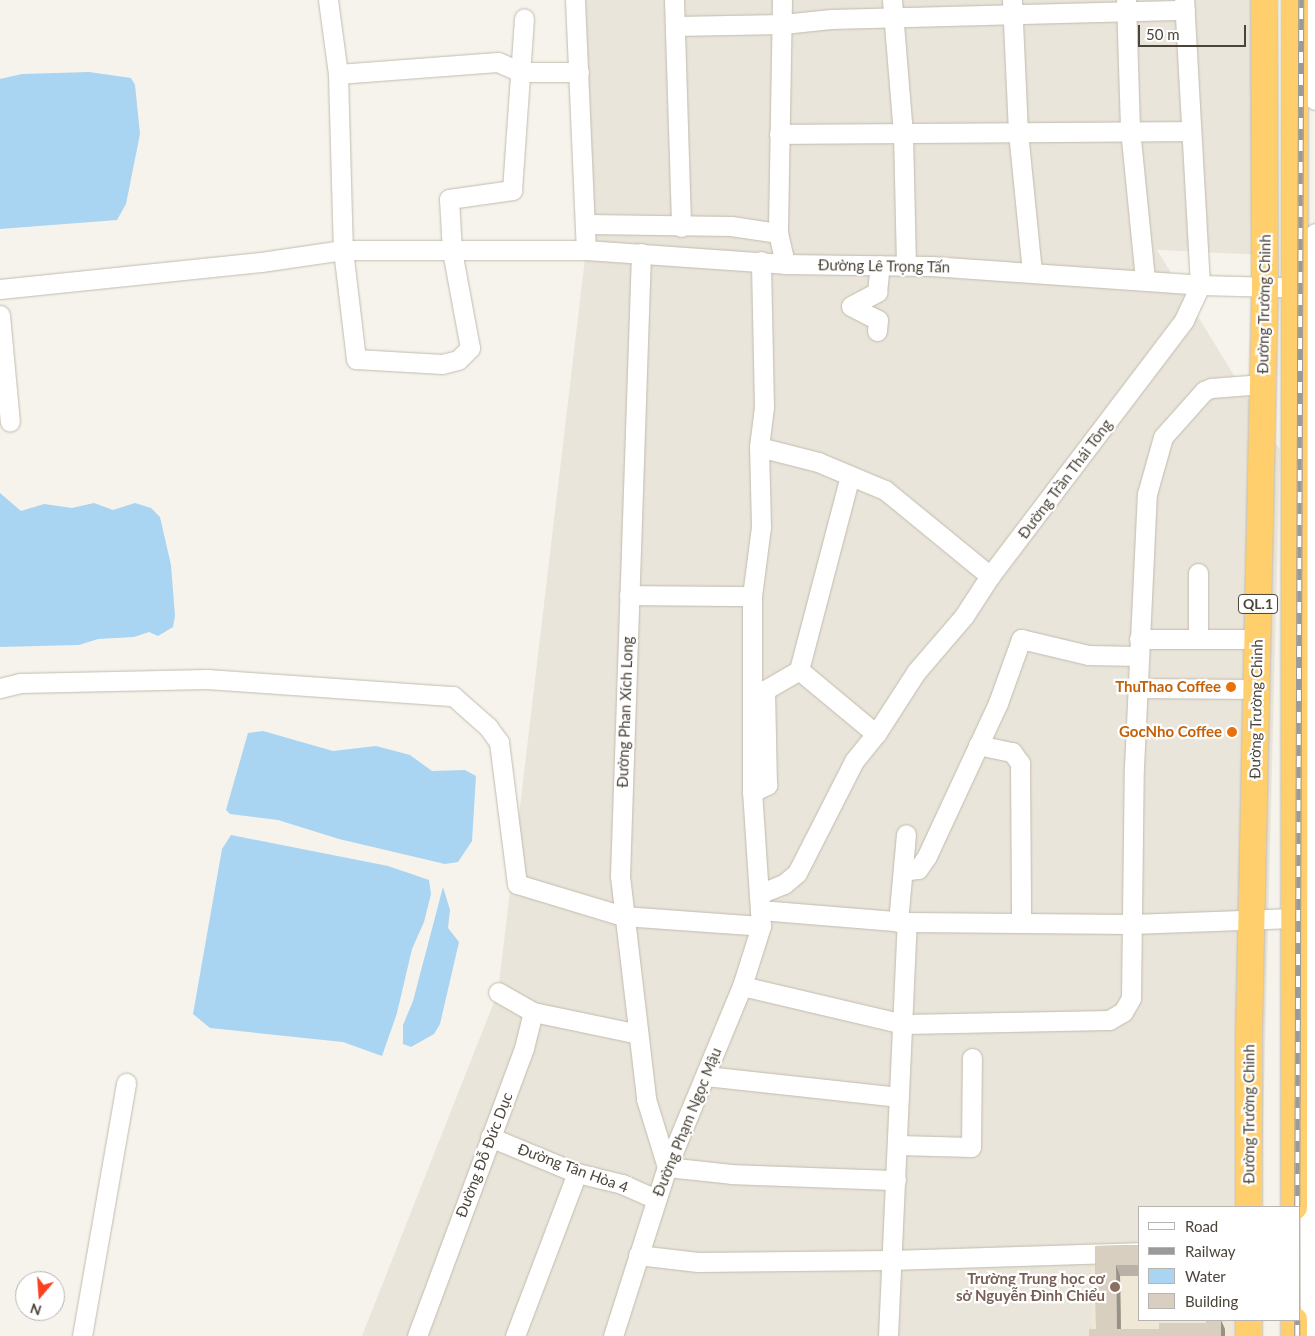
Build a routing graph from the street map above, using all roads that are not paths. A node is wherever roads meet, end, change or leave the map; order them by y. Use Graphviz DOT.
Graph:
graph roads {
  1 [pos="328,0"];
  2 [pos="575,0"];
  3 [pos="674,0"];
  4 [pos="782,0"];
  5 [pos="1264,0"];
  6 [pos="1295,0"];
  7 [pos="1312,0"];
  8 [pos="1184,5"];
  9 [pos="1126,6"];
  10 [pos="1012,7"];
  11 [pos="893,9"];
  12 [pos="524,18"];
  13 [pos="783,24"];
  14 [pos="675,26"];
  15 [pos="1314,37"];
  16 [pos="520,72"];
  17 [pos="579,72"];
  18 [pos="338,74"];
  19 [pos="1314,77"];
  20 [pos="1315,100"];
  21 [pos="1130,129"];
  22 [pos="1191,131"];
  23 [pos="903,132"];
  24 [pos="1018,132"];
  25 [pos="779,134"];
  26 [pos="587,224"];
  27 [pos="681,227"];
  28 [pos="778,233"];
  29 [pos="1315,233"];
  30 [pos="343,250"];
  31 [pos="586,250"];
  32 [pos="452,251"];
  33 [pos="642,253"];
  34 [pos="762,261"];
  35 [pos="785,264"];
  36 [pos="880,265"];
  37 [pos="906,265"];
  38 [pos="1032,272"];
  39 [pos="1145,279"];
  40 [pos="1200,285"];
  41 [pos="1265,287"];
  42 [pos="1308,288"];
  43 [pos="0,289"];
  44 [pos="0,315"];
  45 [pos="877,331"];
  46 [pos="1263,384"];
  47 [pos="10,422"];
  48 [pos="759,447"];
  49 [pos="1312,473"];
  50 [pos="850,476"];
  51 [pos="1313,563"];
  52 [pos="1198,573"];
  53 [pos="990,576"];
  54 [pos="629,595"];
  55 [pos="752,596"];
  56 [pos="1313,607"];
  57 [pos="1257,638"];
  58 [pos="1198,639"];
  59 [pos="1139,648"];
  60 [pos="799,670"];
  61 [pos="0,688"];
  62 [pos="1137,688"];
  63 [pos="1256,689"];
  64 [pos="1312,699"];
  65 [pos="876,734"];
  66 [pos="978,745"];
  67 [pos="752,792"];
  68 [pos="1311,819"];
  69 [pos="906,834"];
  70 [pos="903,871"];
  71 [pos="760,910"];
  72 [pos="622,916"];
  73 [pos="1294,918"];
  74 [pos="1252,919"];
  75 [pos="1021,921"];
  76 [pos="903,922"];
  77 [pos="1132,924"];
  78 [pos="742,986"];
  79 [pos="498,992"];
  80 [pos="1313,992"];
  81 [pos="534,1012"];
  82 [pos="904,1024"];
  83 [pos="638,1034"];
  84 [pos="972,1058"];
  85 [pos="706,1076"];
  86 [pos="126,1082"];
  87 [pos="899,1097"];
  88 [pos="490,1137"];
  89 [pos="898,1145"];
  90 [pos="666,1167"];
  91 [pos="577,1173"];
  92 [pos="896,1180"];
  93 [pos="655,1199"];
  94 [pos="1249,1206"];
  95 [pos="1294,1206"];
  96 [pos="1138,1252"];
  97 [pos="638,1255"];
  98 [pos="890,1260"];
  99 [pos="1249,1321"];
  100 [pos="1305,1327"];
  101 [pos="82,1336"];
  102 [pos="417,1336"];
  103 [pos="515,1336"];
  104 [pos="613,1336"];
  105 [pos="888,1336"];
  106 [pos="1249,1336"];
  1 -- 18 [label="street"];
  2 -- 17 [label="street"];
  3 -- 14 [label="street"];
  4 -- 13 [label="street"];
  5 -- 41 [label="highway, Đường Trường Chinh / QL.1"];
  6 -- 42 [label="highway, Đường Trường Chinh / QL.1"];
  7 -- 15 [label="street"];
  8 -- 9 [label="street"];
  8 -- 22 [label="street, Đường Trần Thái Tông"];
  9 -- 10 [label="street"];
  9 -- 21 [label="street"];
  10 -- 11 [label="street"];
  10 -- 24 [label="street"];
  11 -- 13 [label="street"];
  11 -- 23 [label="street"];
  12 -- 16 [label="street"];
  13 -- 14 [label="street"];
  13 -- 25 [label="street"];
  14 -- 27 [label="street"];
  15 -- 19 [label="street"];
  16 -- 17 [label="street"];
  16 -- 18 [label="street"];
  16 -- 32 [label="street"];
  17 -- 26 [label="street"];
  18 -- 30 [label="street"];
  19 -- 20 [label="street"];
  21 -- 22 [label="street"];
  21 -- 24 [label="street"];
  21 -- 39 [label="street"];
  22 -- 40 [label="street, Đường Trần Thái Tông"];
  23 -- 24 [label="street"];
  23 -- 25 [label="street"];
  23 -- 37 [label="street"];
  24 -- 38 [label="street"];
  25 -- 28 [label="street"];
  26 -- 27 [label="street"];
  26 -- 31 [label="street"];
  27 -- 28 [label="street"];
  28 -- 35 [label="street"];
  29 -- 42 [label="street"];
  30 -- 32 [label="street, Đường Lê Trọng Tấn"];
  30 -- 32 [label="street"];
  30 -- 43 [label="street, Đường Lê Trọng Tấn"];
  31 -- 32 [label="street, Đường Lê Trọng Tấn"];
  31 -- 33 [label="street, Đường Lê Trọng Tấn"];
  33 -- 34 [label="street, Đường Lê Trọng Tấn"];
  33 -- 54 [label="street, Đường Phan Xích Long"];
  34 -- 35 [label="street, Đường Lê Trọng Tấn"];
  34 -- 48 [label="street"];
  35 -- 36 [label="street, Đường Lê Trọng Tấn"];
  36 -- 37 [label="street, Đường Lê Trọng Tấn"];
  36 -- 45 [label="street"];
  37 -- 38 [label="street, Đường Lê Trọng Tấn"];
  38 -- 39 [label="street, Đường Lê Trọng Tấn"];
  39 -- 40 [label="street, Đường Lê Trọng Tấn"];
  40 -- 41 [label="street, Đường Lê Trọng Tấn"];
  40 -- 53 [label="street, Đường Trần Thái Tông"];
  41 -- 42 [label="street, Đường Lê Trọng Tấn"];
  41 -- 46 [label="highway, Đường Trường Chinh / QL.1"];
  42 -- 49 [label="street"];
  42 -- 73 [label="highway, Đường Trường Chinh / QL.1"];
  44 -- 47 [label="street"];
  46 -- 57 [label="highway, Đường Trường Chinh / QL.1"];
  46 -- 59 [label="street"];
  48 -- 50 [label="street"];
  48 -- 55 [label="street"];
  49 -- 51 [label="street"];
  50 -- 53 [label="street"];
  50 -- 60 [label="street"];
  51 -- 56 [label="street"];
  52 -- 58 [label="street"];
  53 -- 65 [label="street, Đường Trần Thái Tông"];
  54 -- 55 [label="street"];
  54 -- 72 [label="street, Đường Phan Xích Long"];
  55 -- 67 [label="street"];
  56 -- 64 [label="street"];
  57 -- 58 [label="street"];
  57 -- 63 [label="highway, Đường Trường Chinh / QL.1"];
  58 -- 59 [label="street"];
  59 -- 62 [label="street"];
  59 -- 66 [label="street"];
  60 -- 65 [label="street"];
  60 -- 67 [label="street"];
  61 -- 72 [label="street"];
  62 -- 63 [label="street"];
  62 -- 77 [label="street"];
  63 -- 74 [label="highway, Đường Trường Chinh / QL.1"];
  64 -- 68 [label="street"];
  65 -- 71 [label="street, Đường Trần Thái Tông"];
  66 -- 70 [label="street"];
  66 -- 75 [label="street"];
  67 -- 71 [label="street"];
  68 -- 80 [label="street"];
  69 -- 70 [label="street"];
  70 -- 76 [label="street"];
  71 -- 72 [label="street"];
  71 -- 76 [label="street"];
  71 -- 78 [label="street, Đường Phạm Ngọc Mậu"];
  72 -- 83 [label="street, Đường Phan Xích Long"];
  73 -- 74 [label="street"];
  73 -- 95 [label="highway, Đường Trường Chinh / QL.1"];
  74 -- 77 [label="street"];
  74 -- 94 [label="highway, Đường Trường Chinh / QL.1"];
  75 -- 76 [label="street"];
  75 -- 77 [label="street"];
  76 -- 82 [label="street"];
  77 -- 82 [label="street"];
  78 -- 82 [label="street"];
  78 -- 85 [label="street, Đường Phạm Ngọc Mậu"];
  79 -- 81 [label="street"];
  80 -- 100 [label="street"];
  81 -- 83 [label="street"];
  81 -- 88 [label="street, Đường Đỗ Đức Dục"];
  82 -- 87 [label="street"];
  83 -- 90 [label="street, Đường Phan Xích Long"];
  84 -- 89 [label="street"];
  85 -- 87 [label="street"];
  85 -- 90 [label="street, Đường Phạm Ngọc Mậu"];
  86 -- 101 [label="street"];
  87 -- 89 [label="street"];
  88 -- 91 [label="street, Đường Tân Hòa 4"];
  88 -- 102 [label="street, Đường Đỗ Đức Dục"];
  89 -- 92 [label="street"];
  90 -- 92 [label="street"];
  90 -- 93 [label="street, Đường Phạm Ngọc Mậu"];
  91 -- 93 [label="street, Đường Tân Hòa 4"];
  91 -- 103 [label="street"];
  92 -- 98 [label="street"];
  93 -- 97 [label="street, Đường Phạm Ngọc Mậu"];
  96 -- 98 [label="street"];
  97 -- 98 [label="street"];
  97 -- 104 [label="street, Đường Phạm Ngọc Mậu"];
  98 -- 105 [label="street"];
  99 -- 106 [label="highway"];
}
